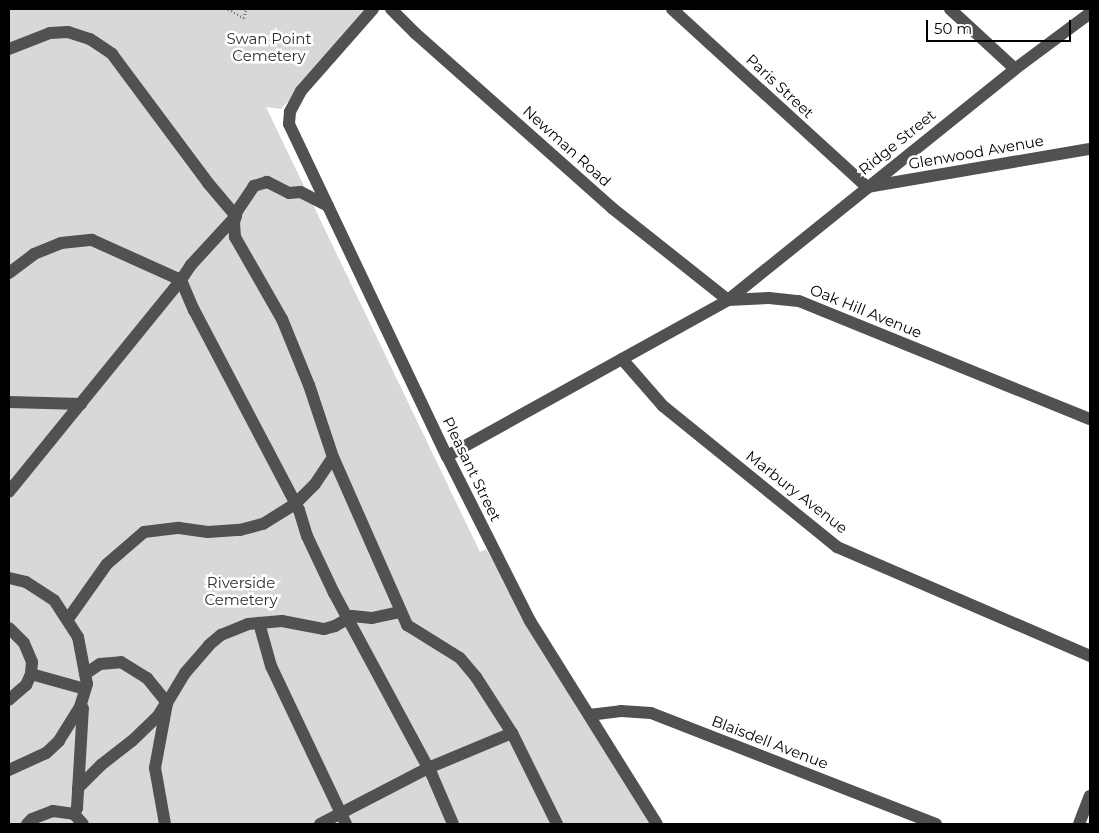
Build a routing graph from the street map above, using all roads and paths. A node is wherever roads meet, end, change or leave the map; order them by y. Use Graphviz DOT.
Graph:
graph roads {
  1 [pos="228,9"];
  2 [pos="246,9"];
  3 [pos="373,9"];
  4 [pos="391,9"];
  5 [pos="672,9"];
  6 [pos="950,9"];
  7 [pos="1090,13"];
  8 [pos="9,49"];
  9 [pos="1015,69"];
  10 [pos="1090,149"];
  11 [pos="867,187"];
  12 [pos="328,206"];
  13 [pos="236,216"];
  14 [pos="9,273"];
  15 [pos="181,280"];
  16 [pos="728,300"];
  17 [pos="622,359"];
  18 [pos="9,402"];
  19 [pos="81,404"];
  20 [pos="1090,419"];
  21 [pos="447,456"];
  22 [pos="333,457"];
  23 [pos="10,488"];
  24 [pos="295,504"];
  25 [pos="9,578"];
  26 [pos="400,612"];
  27 [pos="347,618"];
  28 [pos="68,619"];
  29 [pos="259,623"];
  30 [pos="9,628"];
  31 [pos="1090,656"];
  32 [pos="31,674"];
  33 [pos="85,674"];
  34 [pos="85,691"];
  35 [pos="9,700"];
  36 [pos="167,703"];
  37 [pos="589,715"];
  38 [pos="512,733"];
  39 [pos="428,768"];
  40 [pos="9,770"];
  41 [pos="78,788"];
  42 [pos="1090,796"];
  43 [pos="74,814"];
  44 [pos="343,819"];
  45 [pos="27,824"];
  46 [pos="83,824"];
  47 [pos="165,824"];
  48 [pos="320,824"];
  49 [pos="453,824"];
  50 [pos="556,824"];
  51 [pos="657,824"];
  52 [pos="936,824"];
  53 [pos="1079,824"];
  1 -- 2 [label="path"];
  3 -- 12 [label="street, Pleasant Street"];
  4 -- 16 [label="street, Newman Road"];
  5 -- 11 [label="street, Paris Street"];
  6 -- 9 [label="street"];
  7 -- 9 [label="street, Ridge Street"];
  8 -- 13 [label="street"];
  9 -- 11 [label="street, Ridge Street"];
  10 -- 11 [label="street, Glenwood Avenue"];
  11 -- 16 [label="street, Ridge Street"];
  12 -- 13 [label="street"];
  12 -- 21 [label="street, Pleasant Street"];
  13 -- 15 [label="street"];
  13 -- 22 [label="street"];
  14 -- 15 [label="street"];
  15 -- 19 [label="street"];
  15 -- 24 [label="street"];
  16 -- 17 [label="street, Oak Hill Avenue"];
  16 -- 20 [label="street, Oak Hill Avenue"];
  17 -- 21 [label="street, Oak Hill Avenue"];
  17 -- 31 [label="street, Marbury Avenue"];
  18 -- 19 [label="street"];
  19 -- 23 [label="street"];
  21 -- 37 [label="street, Pleasant Street"];
  22 -- 24 [label="street"];
  22 -- 26 [label="street"];
  24 -- 27 [label="street"];
  24 -- 28 [label="street"];
  25 -- 28 [label="street"];
  26 -- 27 [label="street"];
  26 -- 38 [label="street"];
  27 -- 29 [label="street"];
  27 -- 39 [label="street"];
  28 -- 33 [label="street"];
  29 -- 36 [label="street"];
  29 -- 44 [label="street"];
  30 -- 32 [label="street"];
  32 -- 34 [label="street"];
  32 -- 35 [label="street"];
  33 -- 34 [label="street"];
  33 -- 36 [label="street"];
  34 -- 40 [label="street"];
  34 -- 41 [label="street"];
  36 -- 41 [label="street"];
  36 -- 47 [label="street"];
  37 -- 51 [label="street, Pleasant Street"];
  37 -- 52 [label="street, Blaisdell Avenue"];
  38 -- 39 [label="street"];
  38 -- 50 [label="street"];
  39 -- 44 [label="street"];
  39 -- 49 [label="street"];
  41 -- 43 [label="street"];
  42 -- 53 [label="street"];
  43 -- 45 [label="street"];
  43 -- 46 [label="street"];
  44 -- 48 [label="street"];
}
